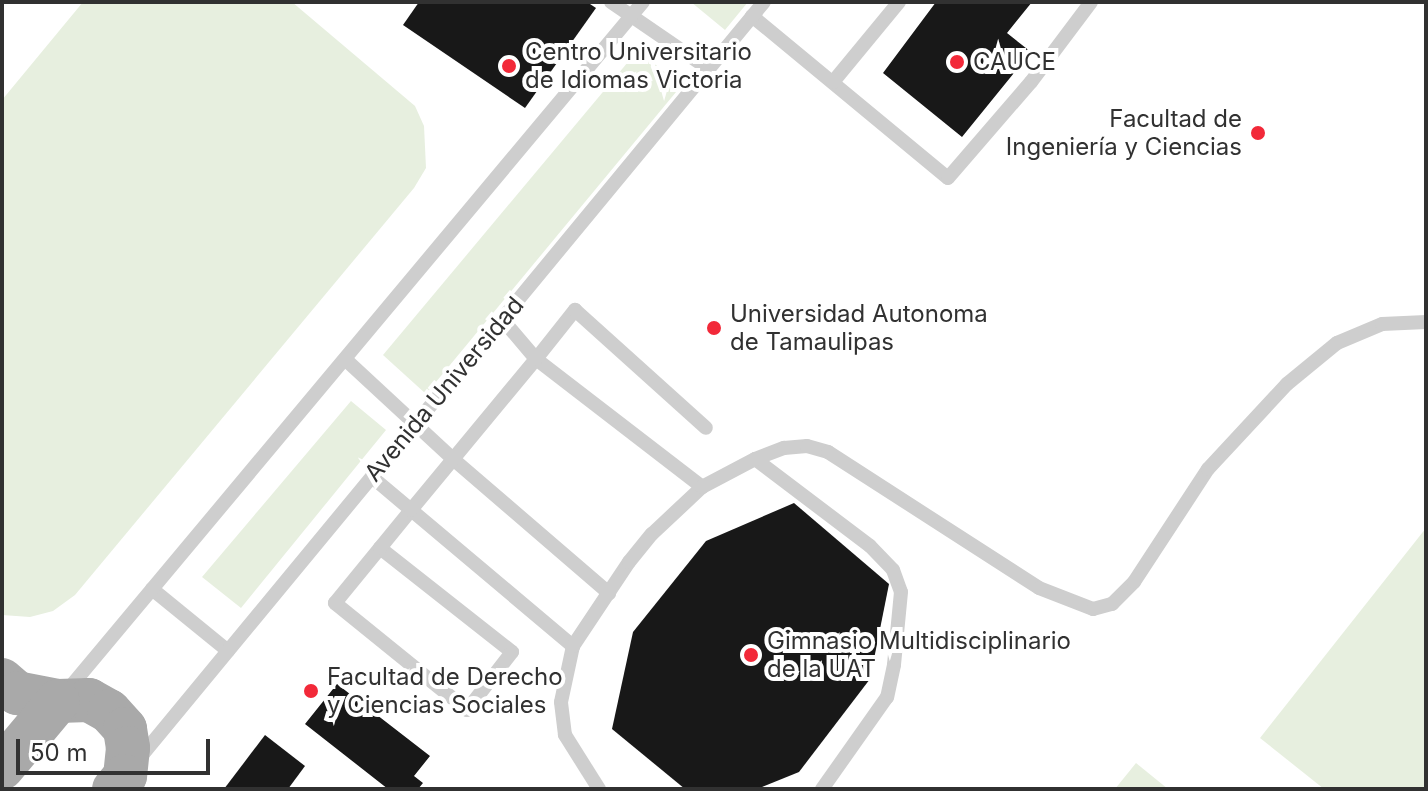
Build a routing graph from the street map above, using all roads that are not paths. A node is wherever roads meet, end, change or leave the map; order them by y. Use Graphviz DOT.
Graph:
graph roads {
  1 [pos="611,2"];
  2 [pos="643,2"];
  3 [pos="764,2"];
  4 [pos="899,2"];
  5 [pos="1091,2"];
  6 [pos="752,16"];
  7 [pos="631,17"];
  8 [pos="709,69"];
  9 [pos="833,82"];
  10 [pos="502,319"];
  11 [pos="1426,322"];
  12 [pos="345,359"];
  13 [pos="536,359"];
  14 [pos="417,422"];
  15 [pos="706,428"];
  16 [pos="453,459"];
  17 [pos="755,459"];
  18 [pos="372,477"];
  19 [pos="702,487"];
  20 [pos="411,510"];
  21 [pos="380,548"];
  22 [pos="152,589"];
  23 [pos="609,593"];
  24 [pos="573,646"];
  25 [pos="228,651"];
  26 [pos="2,680"];
  27 [pos="58,701"];
  28 [pos="10,762"];
  29 [pos="119,783"];
  30 [pos="599,789"];
  31 [pos="822,789"];
  1 -- 7 [label="lane"];
  2 -- 7 [label="lane"];
  3 -- 6 [label="lane, Avenida Universidad"];
  4 -- 9 [label="lane"];
  5 -- 9 [label="lane"];
  6 -- 8 [label="lane, Avenida Universidad"];
  6 -- 9 [label="lane"];
  7 -- 8 [label="lane"];
  7 -- 12 [label="lane"];
  8 -- 10 [label="lane, Avenida Universidad"];
  10 -- 13 [label="lane"];
  10 -- 14 [label="lane, Avenida Universidad"];
  11 -- 17 [label="lane"];
  12 -- 14 [label="lane"];
  12 -- 22 [label="lane"];
  13 -- 15 [label="lane"];
  13 -- 16 [label="lane"];
  13 -- 19 [label="lane"];
  14 -- 16 [label="lane"];
  14 -- 18 [label="lane, Avenida Universidad"];
  16 -- 20 [label="lane"];
  16 -- 23 [label="lane"];
  17 -- 19 [label="lane"];
  17 -- 31 [label="lane"];
  18 -- 20 [label="lane"];
  18 -- 25 [label="lane, Avenida Universidad"];
  19 -- 23 [label="lane"];
  20 -- 21 [label="lane"];
  20 -- 24 [label="lane"];
  21 -- 21 [label="lane"];
  22 -- 25 [label="lane"];
  22 -- 27 [label="lane"];
  23 -- 24 [label="lane"];
  24 -- 30 [label="lane"];
  25 -- 29 [label="lane, Avenida Universidad"];
  26 -- 27 [label="main road"];
  27 -- 28 [label="main road"];
  27 -- 29 [label="main road"];
}
